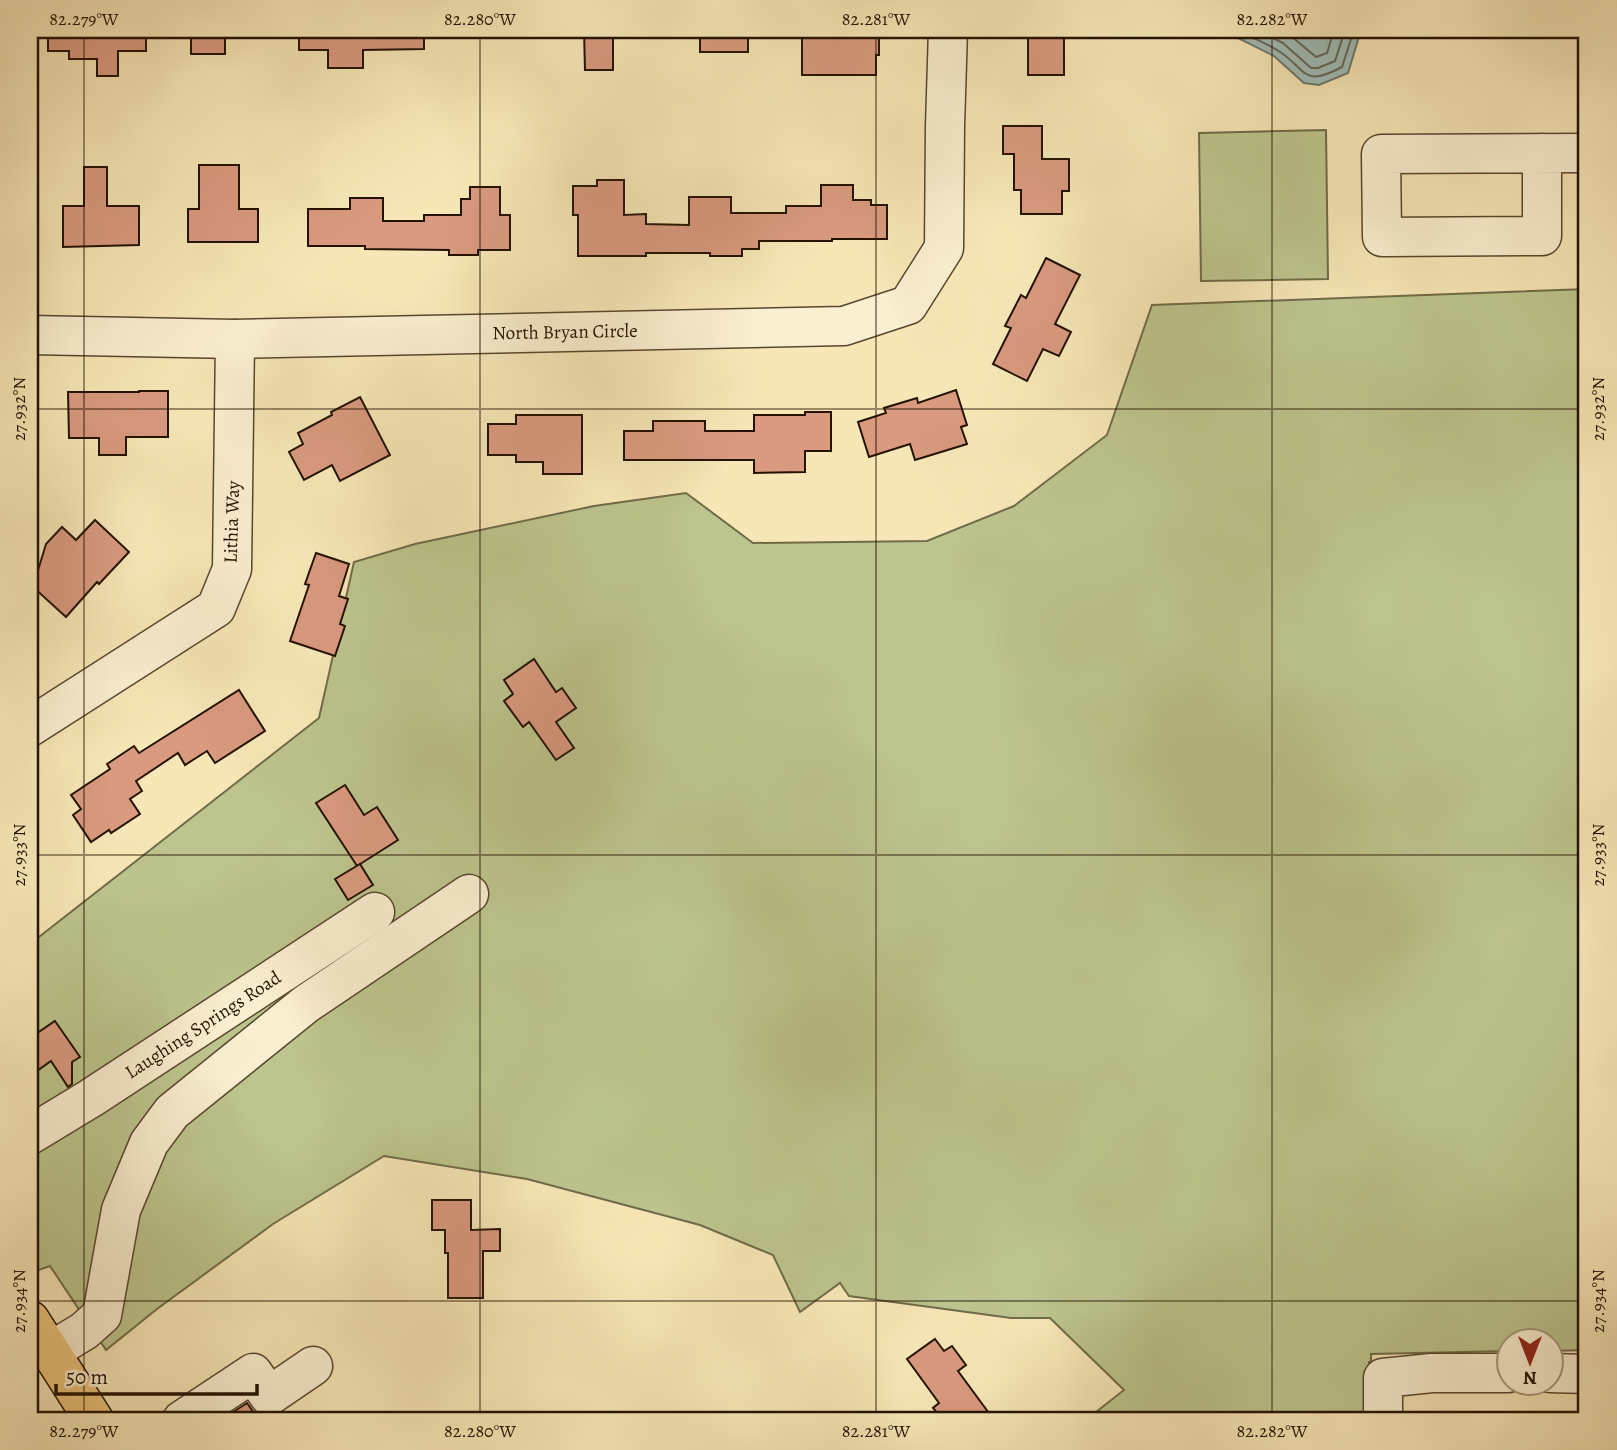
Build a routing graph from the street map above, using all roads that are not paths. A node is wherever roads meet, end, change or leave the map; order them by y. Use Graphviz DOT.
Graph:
graph roads {
  1 [pos="948,30"];
  2 [pos="1542,153"];
  3 [pos="1587,153"];
  4 [pos="30,335"];
  5 [pos="235,339"];
  6 [pos="30,727"];
  7 [pos="469,894"];
  8 [pos="375,912"];
  9 [pos="30,1135"];
  10 [pos="30,1320"];
  11 [pos="51,1351"];
  12 [pos="313,1366"];
  13 [pos="1494,1373"];
  14 [pos="1564,1373"];
  15 [pos="1587,1374"];
  16 [pos="94,1420"];
  17 [pos="183,1420"];
  18 [pos="1383,1420"];
  1 -- 5 [label="street, North Bryan Circle"];
  2 -- 2 [label="street"];
  2 -- 3 [label="street"];
  4 -- 5 [label="street, North Bryan Circle"];
  5 -- 6 [label="street, Lithia Way"];
  7 -- 11 [label="street"];
  8 -- 9 [label="street, Laughing Springs Road"];
  10 -- 11 [label="main road"];
  11 -- 16 [label="main road"];
  12 -- 17 [label="street"];
  13 -- 18 [label="street"];
  14 -- 15 [label="street"];
}
